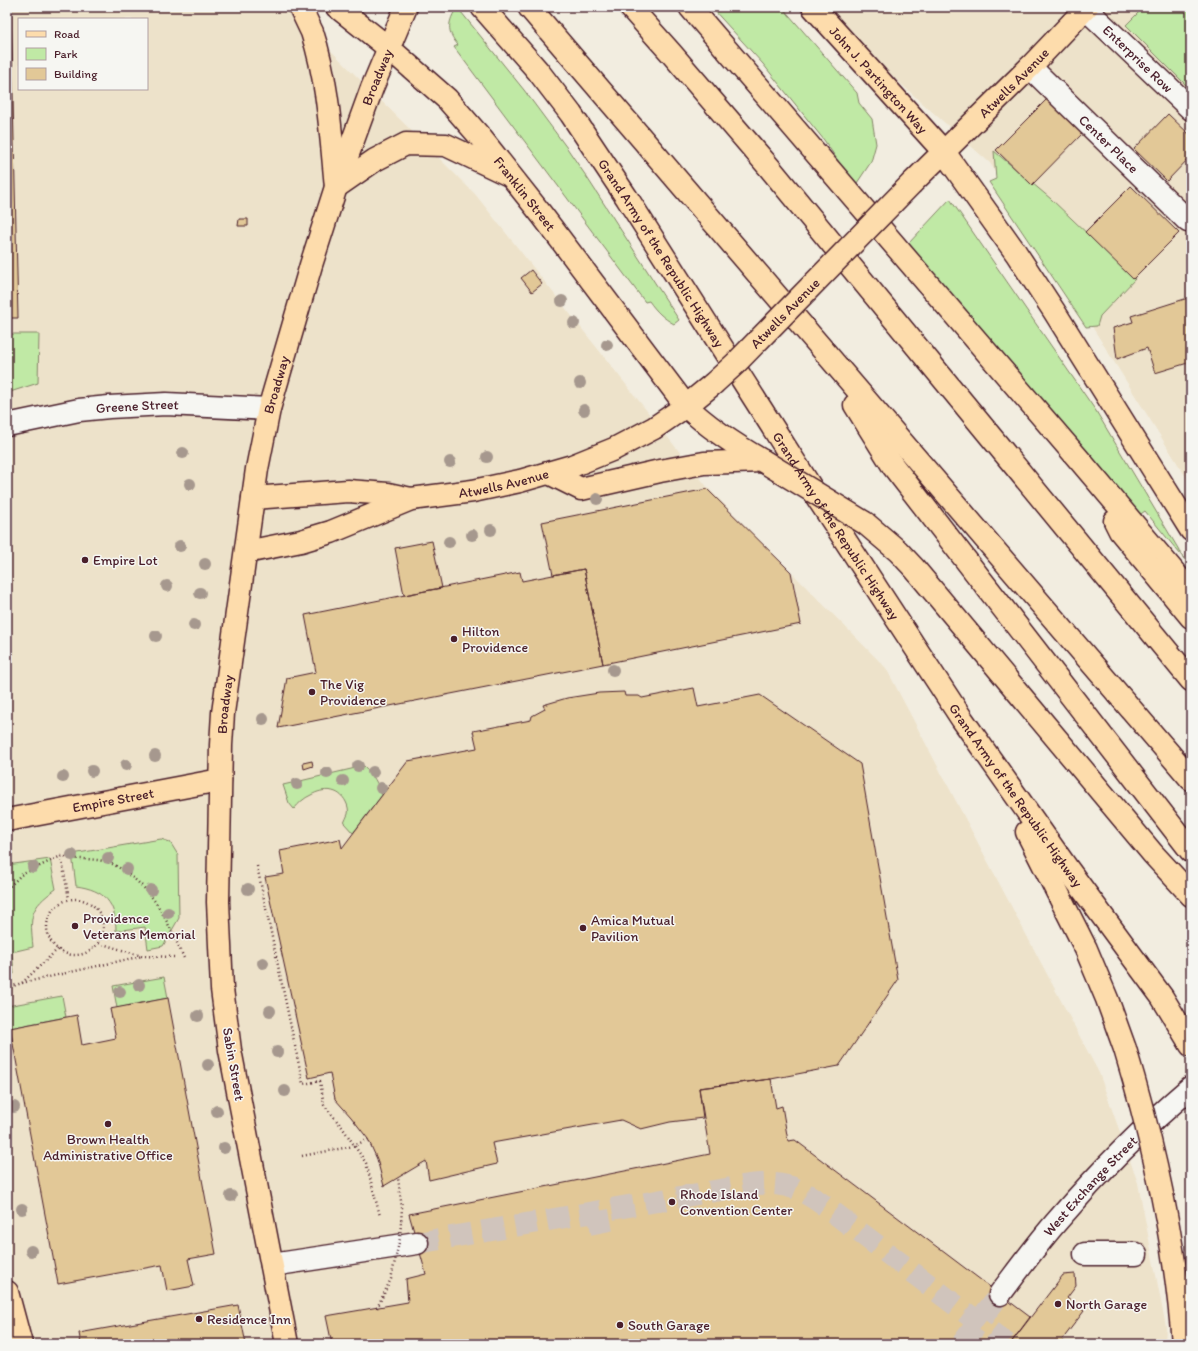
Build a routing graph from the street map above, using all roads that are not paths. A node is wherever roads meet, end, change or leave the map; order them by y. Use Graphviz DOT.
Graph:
graph roads {
  1 [pos="300,7"];
  2 [pos="337,7"];
  3 [pos="406,7"];
  4 [pos="482,7"];
  5 [pos="529,7"];
  6 [pos="630,7"];
  7 [pos="690,7"];
  8 [pos="813,7"];
  9 [pos="1086,8"];
  10 [pos="390,49"];
  11 [pos="1030,67"];
  12 [pos="1191,109"];
  13 [pos="944,152"];
  14 [pos="512,176"];
  15 [pos="336,188"];
  16 [pos="1188,221"];
  17 [pos="821,349"];
  18 [pos="686,406"];
  19 [pos="269,409"];
  20 [pos="7,425"];
  21 [pos="763,461"];
  22 [pos="1082,463"];
  23 [pos="549,473"];
  24 [pos="253,498"];
  25 [pos="411,499"];
  26 [pos="1191,530"];
  27 [pos="246,552"];
  28 [pos="1191,592"];
  29 [pos="1191,616"];
  30 [pos="1191,680"];
  31 [pos="992,763"];
  32 [pos="1191,779"];
  33 [pos="220,780"];
  34 [pos="7,820"];
  35 [pos="1191,851"];
  36 [pos="1191,895"];
  37 [pos="1191,1045"];
  38 [pos="1191,1087"];
  39 [pos="417,1243"];
  40 [pos="1085,1254"];
  41 [pos="1136,1254"];
  42 [pos="272,1265"];
  43 [pos="1000,1294"];
  44 [pos="8,1303"];
  45 [pos="21,1344"];
  46 [pos="287,1344"];
  47 [pos="1183,1344"];
  1 -- 15 [label="main road"];
  2 -- 10 [label="main road, Franklin Street"];
  3 -- 10 [label="main road, Broadway"];
  4 -- 31 [label="main road, Grand Army of the Republic Highway"];
  5 -- 17 [label="main road"];
  6 -- 30 [label="main road"];
  7 -- 22 [label="main road"];
  8 -- 13 [label="main road, John J. Partington Way"];
  9 -- 11 [label="main road, Atwells Avenue"];
  9 -- 12 [label="street, Enterprise Row"];
  10 -- 14 [label="main road, Franklin Street"];
  10 -- 15 [label="main road, Broadway"];
  11 -- 13 [label="main road, Atwells Avenue"];
  11 -- 16 [label="street, Center Place"];
  13 -- 18 [label="main road, Atwells Avenue, bridge"];
  13 -- 26 [label="main road, John J. Partington Way"];
  14 -- 15 [label="main road"];
  14 -- 18 [label="main road, Franklin Street"];
  15 -- 19 [label="main road, Broadway"];
  17 -- 32 [label="main road"];
  17 -- 35 [label="main road"];
  18 -- 21 [label="main road, Franklin Street"];
  18 -- 23 [label="main road, Atwells Avenue"];
  19 -- 20 [label="street, Greene Street"];
  19 -- 24 [label="main road, Broadway"];
  21 -- 23 [label="main road"];
  21 -- 36 [label="main road, Franklin Street, bridge"];
  22 -- 28 [label="main road"];
  22 -- 29 [label="main road"];
  23 -- 25 [label="main road, Atwells Avenue"];
  24 -- 25 [label="main road, Atwells Avenue"];
  24 -- 27 [label="main road, Broadway"];
  25 -- 27 [label="main road, Atwells Avenue"];
  27 -- 33 [label="main road, Broadway"];
  31 -- 37 [label="main road, Grand Army of the Republic Highway"];
  31 -- 47 [label="main road, bridge"];
  33 -- 34 [label="main road, Empire Street"];
  33 -- 42 [label="main road, Sabin Street"];
  38 -- 43 [label="street, West Exchange Street"];
  39 -- 42 [label="street"];
  40 -- 41 [label="street"];
  42 -- 46 [label="main road, Sabin Street"];
  44 -- 45 [label="main road"];
}
